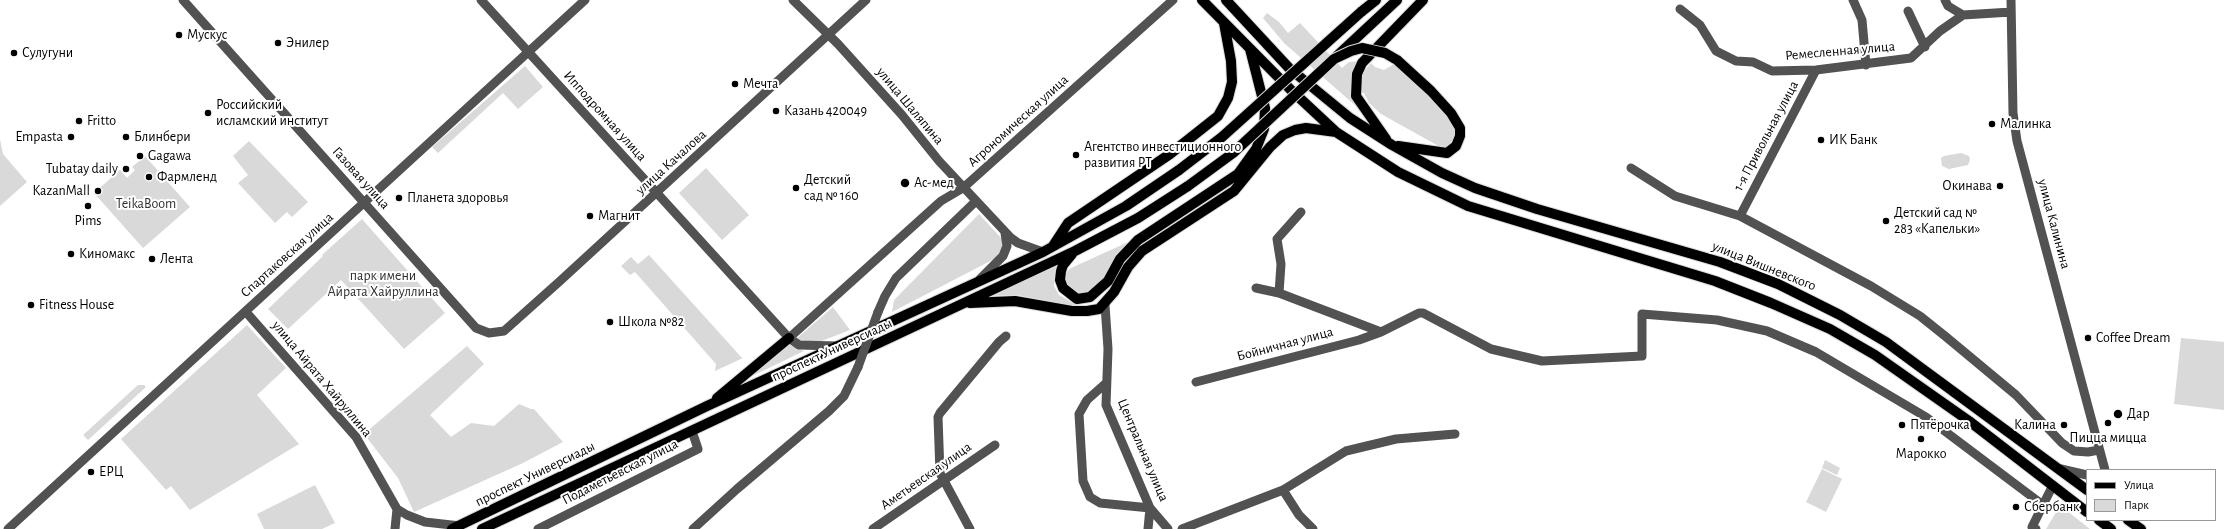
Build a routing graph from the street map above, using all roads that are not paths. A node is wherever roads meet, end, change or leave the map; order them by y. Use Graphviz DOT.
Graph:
graph roads {
  1 [pos="183,0"];
  2 [pos="481,0"];
  3 [pos="584,0"];
  4 [pos="793,0"];
  5 [pos="866,0"];
  6 [pos="1172,0"];
  7 [pos="1202,0"];
  8 [pos="1226,0"];
  9 [pos="1376,0"];
  10 [pos="1397,0"];
  11 [pos="1423,0"];
  12 [pos="1853,0"];
  13 [pos="1945,0"];
  14 [pos="2011,0"];
  15 [pos="1680,9"];
  16 [pos="1908,12"];
  17 [pos="2011,12"];
  18 [pos="1963,16"];
  19 [pos="1224,23"];
  20 [pos="829,36"];
  21 [pos="1925,47"];
  22 [pos="1250,50"];
  23 [pos="528,52"];
  24 [pos="1334,59"];
  25 [pos="1866,65"];
  26 [pos="1816,70"];
  27 [pos="1336,132"];
  28 [pos="1390,144"];
  29 [pos="1631,168"];
  30 [pos="963,188"];
  31 [pos="657,194"];
  32 [pos="975,202"];
  33 [pos="364,203"];
  34 [pos="1301,212"];
  35 [pos="1740,216"];
  36 [pos="1004,231"];
  37 [pos="1053,247"];
  38 [pos="1075,251"];
  39 [pos="1043,252"];
  40 [pos="976,282"];
  41 [pos="1256,288"];
  42 [pos="1279,292"];
  43 [pos="966,303"];
  44 [pos="1105,305"];
  45 [pos="246,312"];
  46 [pos="1381,332"];
  47 [pos="489,333"];
  48 [pos="1006,336"];
  49 [pos="789,338"];
  50 [pos="837,346"];
  51 [pos="1196,382"];
  52 [pos="1105,384"];
  53 [pos="707,406"];
  54 [pos="692,431"];
  55 [pos="1455,434"];
  56 [pos="995,445"];
  57 [pos="2098,450"];
  58 [pos="2057,468"];
  59 [pos="2097,469"];
  60 [pos="2105,469"];
  61 [pos="2086,475"];
  62 [pos="943,478"];
  63 [pos="2052,487"];
  64 [pos="2086,489"];
  65 [pos="1283,490"];
  66 [pos="2043,505"];
  67 [pos="1150,508"];
  68 [pos="398,509"];
  69 [pos="2086,511"];
  70 [pos="2100,521"];
  71 [pos="2130,521"];
  72 [pos="456,527"];
  73 [pos="2034,528"];
  74 [pos="8,529"];
  75 [pos="395,529"];
  76 [pos="482,529"];
  77 [pos="538,529"];
  78 [pos="693,529"];
  79 [pos="873,529"];
  80 [pos="970,529"];
  81 [pos="1148,529"];
  82 [pos="1168,529"];
  83 [pos="1182,529"];
  84 [pos="1314,529"];
  85 [pos="2111,529"];
  86 [pos="2142,529"];
  1 -- 33 [label="street, Газовая улица"];
  2 -- 23 [label="street, Ипподромная улица"];
  3 -- 23 [label="street, Спартаковская улица"];
  4 -- 20 [label="street, улица Шаляпина"];
  5 -- 20 [label="street, улица Качалова"];
  6 -- 30 [label="street, Агрономическая улица"];
  7 -- 19 [label="main road"];
  8 -- 28 [label="main road, улица Вишневского"];
  9 -- 37 [label="main road, проспект Универсиады, bridge"];
  10 -- 24 [label="main road, проспект Универсиады, bridge"];
  11 -- 28 [label="main road"];
  12 -- 25 [label="street"];
  13 -- 18 [label="street"];
  14 -- 17 [label="street, улица Калинина"];
  15 -- 26 [label="street, Ремесленная улица"];
  16 -- 21 [label="street"];
  17 -- 18 [label="street"];
  17 -- 57 [label="street, улица Калинина"];
  18 -- 21 [label="street, Ремесленная улица"];
  19 -- 22 [label="main road"];
  19 -- 37 [label="main road"];
  20 -- 30 [label="street, улица Шаляпина"];
  20 -- 31 [label="street, улица Качалова"];
  21 -- 25 [label="street, Ремесленная улица"];
  22 -- 27 [label="main road"];
  22 -- 38 [label="main road"];
  23 -- 31 [label="street, Ипподромная улица"];
  23 -- 33 [label="street, Спартаковская улица"];
  24 -- 28 [label="main road, bridge"];
  24 -- 38 [label="main road, проспект Универсиады, bridge"];
  25 -- 26 [label="street, Ремесленная улица"];
  26 -- 35 [label="street, 1-я Привольная улица"];
  27 -- 44 [label="main road"];
  27 -- 63 [label="main road"];
  28 -- 58 [label="main road, улица Вишневского"];
  29 -- 35 [label="street"];
  30 -- 32 [label="street, улица Шаляпина"];
  30 -- 49 [label="street, Агрономическая улица"];
  31 -- 47 [label="street, улица Качалова"];
  31 -- 49 [label="street, Ипподромная улица"];
  32 -- 36 [label="street, улица Шаляпина"];
  32 -- 78 [label="street, bridge"];
  33 -- 45 [label="street, Спартаковская улица"];
  33 -- 47 [label="street, Газовая улица"];
  34 -- 42 [label="street"];
  35 -- 57 [label="street"];
  36 -- 39 [label="street, улица Шаляпина"];
  36 -- 40 [label="street"];
  37 -- 39 [label="main road, проспект Универсиады"];
  38 -- 43 [label="main road, проспект Универсиады"];
  39 -- 40 [label="main road, проспект Универсиады"];
  40 -- 50 [label="main road, проспект Универсиады"];
  41 -- 42 [label="street, Бойничная улица"];
  42 -- 46 [label="street, Бойничная улица"];
  43 -- 44 [label="main road"];
  43 -- 54 [label="main road, проспект Универсиады"];
  44 -- 52 [label="street, Центральная улица"];
  45 -- 68 [label="street, улица Айрата Хайруллина"];
  45 -- 74 [label="street, Спартаковская улица"];
  46 -- 51 [label="street, Бойничная улица"];
  46 -- 66 [label="street, Бойничная улица"];
  48 -- 62 [label="street"];
  49 -- 50 [label="street"];
  49 -- 53 [label="main road"];
  50 -- 53 [label="main road, проспект Универсиады"];
  52 -- 67 [label="street, Центральная улица"];
  52 -- 67 [label="street"];
  53 -- 72 [label="main road, проспект Универсиады"];
  54 -- 76 [label="main road, проспект Универсиады"];
  54 -- 77 [label="street, Подаметьевская улица"];
  55 -- 65 [label="street"];
  56 -- 62 [label="street, Аметьевская улица"];
  57 -- 59 [label="street, улица Калинина"];
  57 -- 60 [label="street, улица Калинина"];
  58 -- 61 [label="street"];
  58 -- 64 [label="main road, улица Вишневского"];
  62 -- 79 [label="street, Аметьевская улица"];
  62 -- 80 [label="street"];
  63 -- 66 [label="street"];
  63 -- 69 [label="main road"];
  65 -- 83 [label="street"];
  65 -- 84 [label="street"];
  66 -- 73 [label="street"];
  67 -- 81 [label="street"];
  67 -- 82 [label="street, Центральная улица"];
  68 -- 72 [label="street"];
  68 -- 75 [label="street"];
  70 -- 85 [label="main road"];
  71 -- 86 [label="main road"];
}
